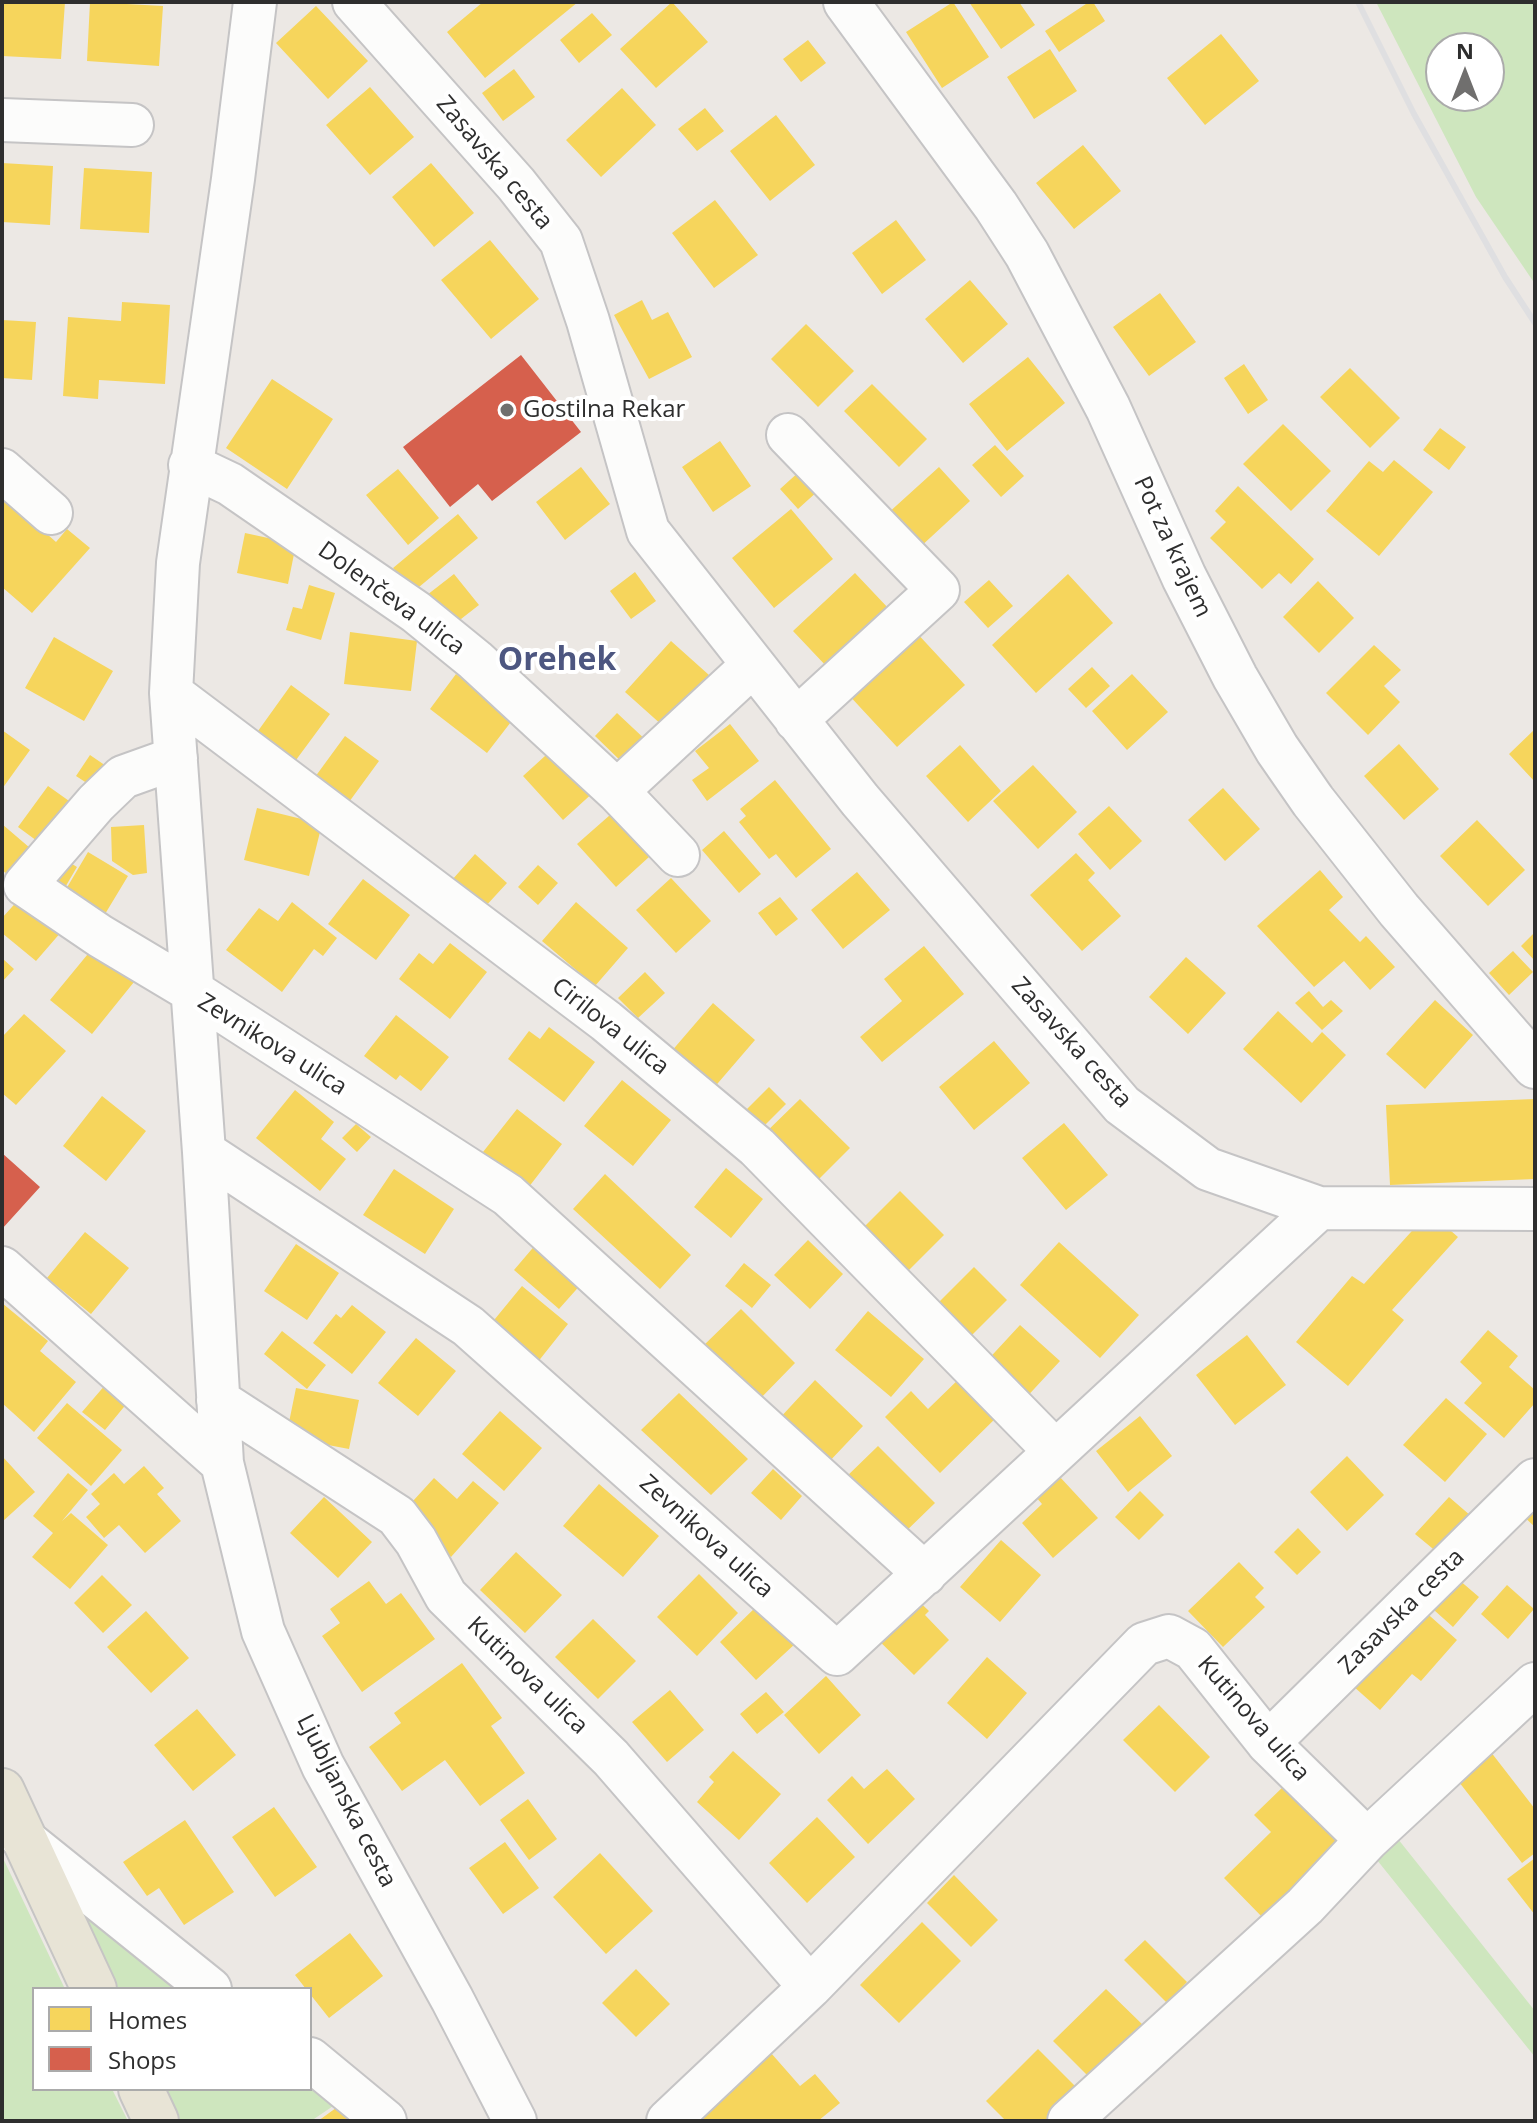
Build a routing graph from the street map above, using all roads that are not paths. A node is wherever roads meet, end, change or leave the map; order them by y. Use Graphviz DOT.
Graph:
graph roads {
  1 [pos="255,2"];
  2 [pos="354,2"];
  3 [pos="846,2"];
  4 [pos="2,120"];
  5 [pos="132,125"];
  6 [pos="788,435"];
  7 [pos="190,465"];
  8 [pos="2,470"];
  9 [pos="51,513"];
  10 [pos="752,666"];
  11 [pos="171,693"];
  12 [pos="796,720"];
  13 [pos="176,758"];
  14 [pos="617,791"];
  15 [pos="678,855"];
  16 [pos="192,991"];
  17 [pos="1535,1066"];
  18 [pos="204,1152"];
  19 [pos="1319,1208"];
  20 [pos="1535,1209"];
  21 [pos="2,1268"];
  22 [pos="218,1400"];
  23 [pos="1055,1451"];
  24 [pos="222,1463"];
  25 [pos="1535,1480"];
  26 [pos="925,1574"];
  27 [pos="1535,1684"];
  28 [pos="1268,1743"];
  29 [pos="2,1791"];
  30 [pos="21,1837"];
  31 [pos="1367,1840"];
  32 [pos="93,1987"];
  33 [pos="208,1987"];
  34 [pos="810,1987"];
  35 [pos="312,2061"];
  36 [pos="142,2091"];
  37 [pos="156,2121"];
  38 [pos="385,2121"];
  39 [pos="515,2121"];
  40 [pos="668,2121"];
  41 [pos="1069,2121"];
  1 -- 7 [label="street"];
  2 -- 10 [label="street, Zasavska cesta"];
  3 -- 17 [label="street, Pot za krajem"];
  4 -- 5 [label="street"];
  6 -- 12 [label="street"];
  7 -- 11 [label="street"];
  7 -- 14 [label="street, Dolenčeva ulica"];
  8 -- 9 [label="street"];
  10 -- 12 [label="street, Zasavska cesta"];
  10 -- 14 [label="street"];
  11 -- 13 [label="street"];
  11 -- 23 [label="street, Cirilova ulica"];
  12 -- 19 [label="street, Zasavska cesta"];
  13 -- 16 [label="street"];
  13 -- 16 [label="street"];
  14 -- 15 [label="street, Dolenčeva ulica"];
  16 -- 18 [label="street, Zevnikova ulica"];
  16 -- 26 [label="street, Zevnikova ulica"];
  18 -- 22 [label="street"];
  18 -- 26 [label="street, Zevnikova ulica"];
  19 -- 20 [label="street, Zasavska cesta"];
  19 -- 23 [label="street, Zevnikova ulica"];
  21 -- 24 [label="street"];
  22 -- 24 [label="street"];
  22 -- 34 [label="street, Kutinova ulica"];
  23 -- 26 [label="street, Zevnikova ulica"];
  24 -- 39 [label="street, Ljubljanska cesta"];
  25 -- 28 [label="street, Zasavska cesta"];
  27 -- 31 [label="street"];
  28 -- 31 [label="street, Kutinova ulica"];
  28 -- 34 [label="street, Kutinova ulica"];
  29 -- 30 [label="main road"];
  30 -- 32 [label="main road"];
  30 -- 33 [label="street"];
  31 -- 41 [label="street"];
  34 -- 40 [label="street, Kutinova ulica"];
  35 -- 38 [label="street"];
  36 -- 37 [label="main road"];
}
